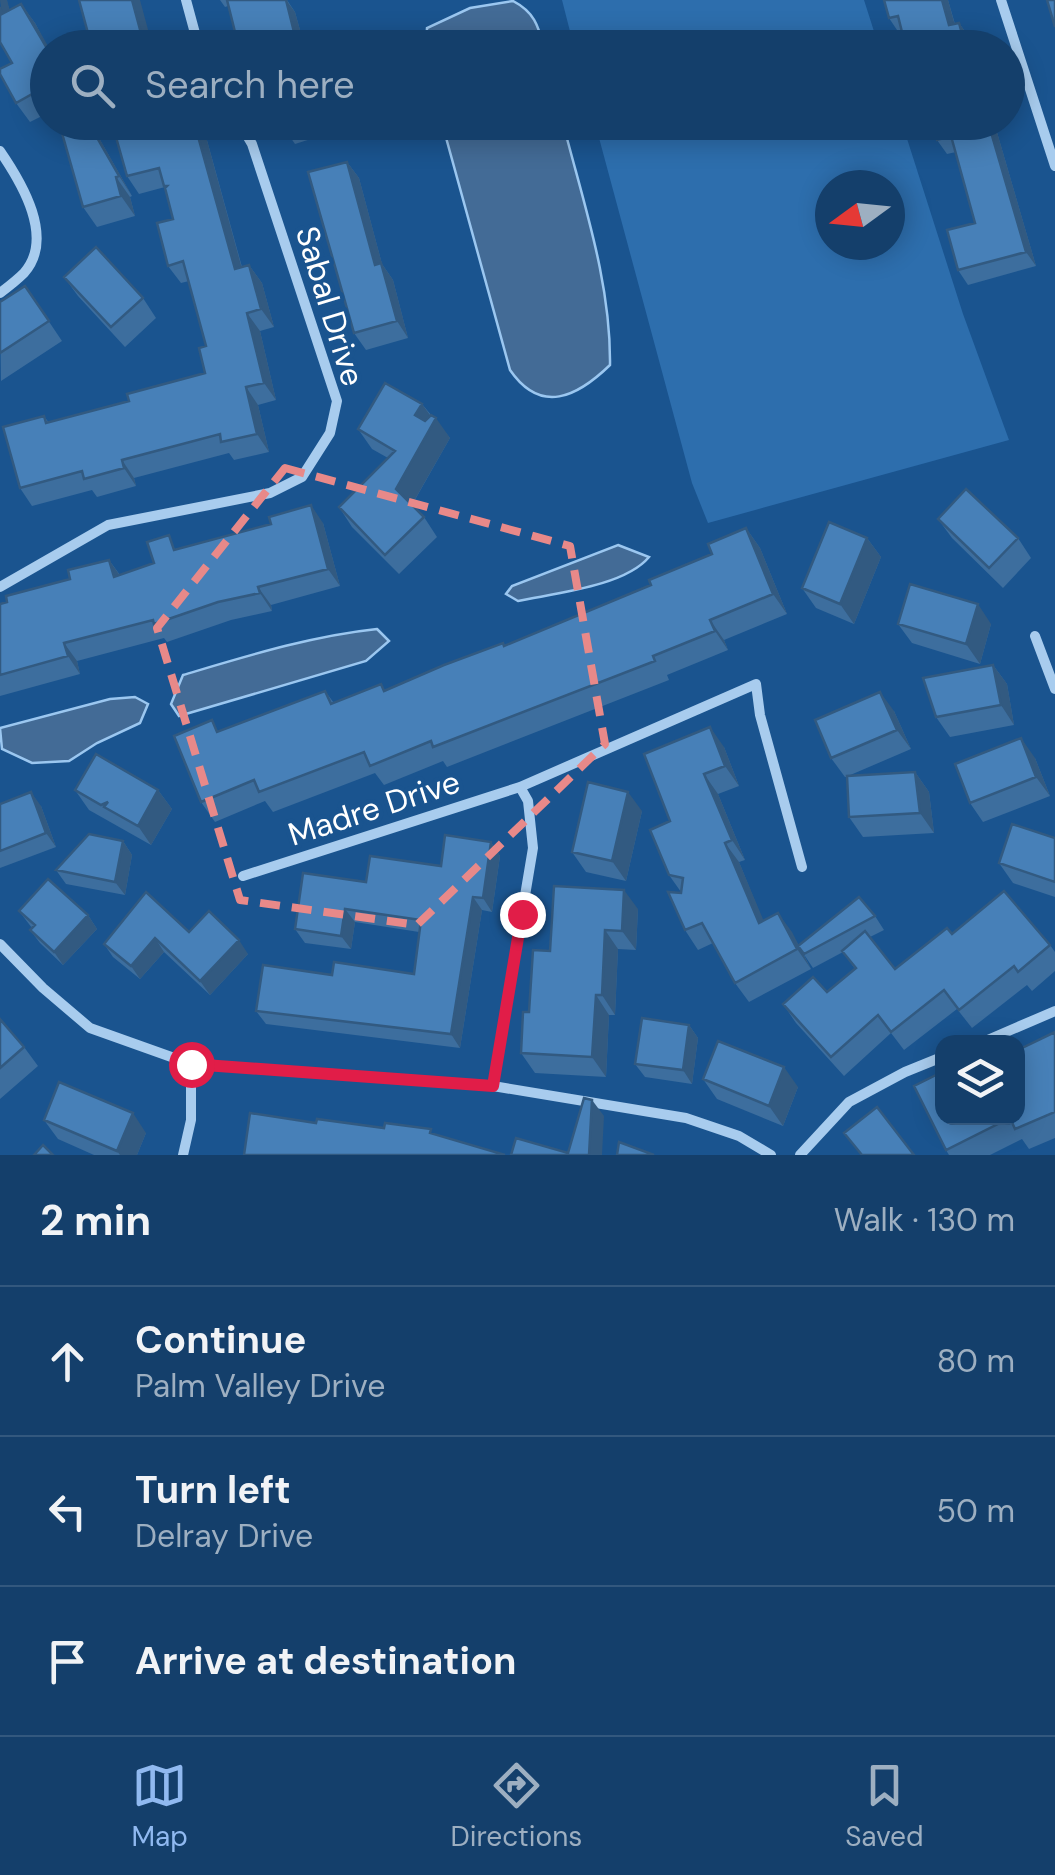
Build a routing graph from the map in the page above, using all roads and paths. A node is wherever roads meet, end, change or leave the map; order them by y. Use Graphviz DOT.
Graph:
graph roads {
  1 [pos="186,0"];
  2 [pos="1001,0"];
  3 [pos="194,30"];
  4 [pos="1011,30"];
  5 [pos="1025,74"];
  6 [pos="249,140"];
  7 [pos="0,151"];
  8 [pos="1055,166"];
  9 [pos="0,293"];
  10 [pos="0,586"];
  11 [pos="1035,636"];
  12 [pos="1055,689"];
  13 [pos="520,788"];
  14 [pos="802,867"];
  15 [pos="243,876"];
  16 [pos="0,944"];
  17 [pos="1055,1012"];
  18 [pos="1000,1035"];
  19 [pos="935,1061"];
  20 [pos="191,1064"];
  21 [pos="493,1086"];
  22 [pos="184,1155"];
  23 [pos="771,1155"];
  24 [pos="800,1155"];
  1 -- 3 [label="street"];
  2 -- 4 [label="street"];
  5 -- 8 [label="street"];
  6 -- 10 [label="street, Sabal Drive"];
  7 -- 9 [label="street"];
  11 -- 12 [label="street"];
  13 -- 14 [label="street, Madre Drive"];
  13 -- 15 [label="street, Madre Drive"];
  13 -- 21 [label="street"];
  16 -- 20 [label="street"];
  17 -- 18 [label="street"];
  19 -- 24 [label="street"];
  20 -- 21 [label="street"];
  20 -- 22 [label="street"];
  21 -- 23 [label="street"];
}
